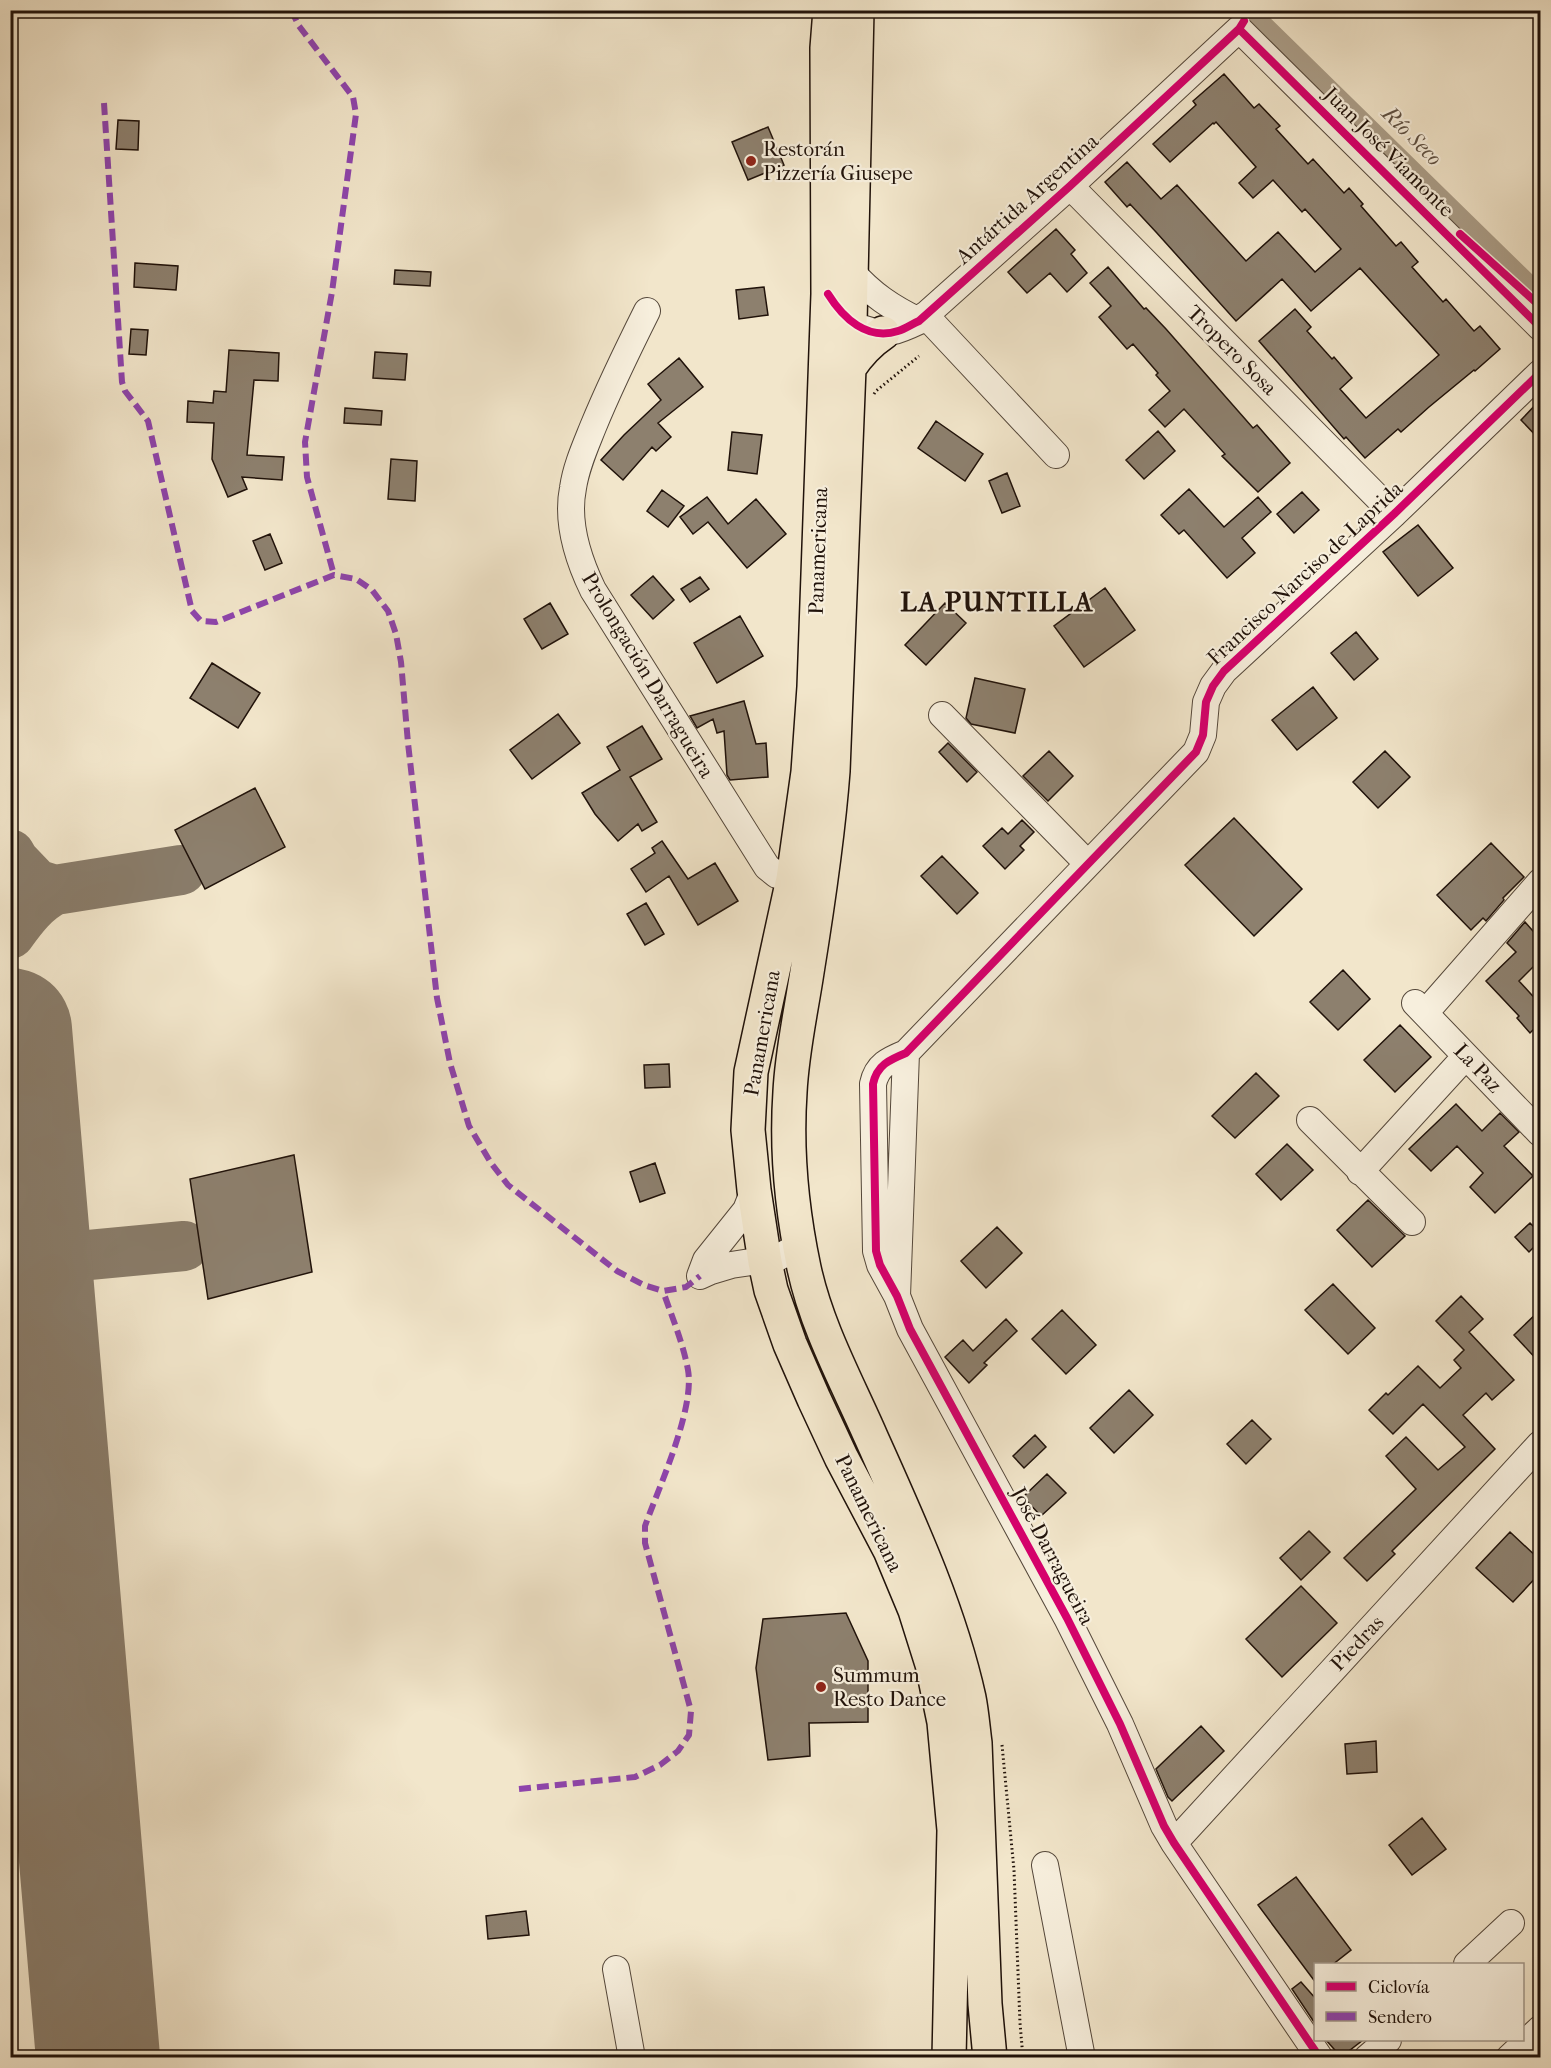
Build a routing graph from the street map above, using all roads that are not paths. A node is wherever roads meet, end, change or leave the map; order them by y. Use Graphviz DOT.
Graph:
graph roads {
  1 [pos="830,10"];
  2 [pos="856,10"];
  3 [pos="1239,29"];
  4 [pos="1070,186"];
  5 [pos="852,272"];
  6 [pos="828,294"];
  7 [pos="647,311"];
  8 [pos="922,318"];
  9 [pos="850,322"];
  10 [pos="1540,327"];
  11 [pos="883,333"];
  12 [pos="849,368"];
  13 [pos="1540,373"];
  14 [pos="1056,455"];
  15 [pos="1394,514"];
  16 [pos="942,715"];
  17 [pos="1088,864"];
  18 [pos="793,879"];
  19 [pos="1540,882"];
  20 [pos="906,1053"];
  21 [pos="1466,1056"];
  22 [pos="1310,1120"];
  23 [pos="1540,1133"];
  24 [pos="1360,1172"];
  25 [pos="754,1190"];
  26 [pos="1412,1222"];
  27 [pos="801,1245"];
  28 [pos="765,1262"];
  29 [pos="1540,1444"];
  30 [pos="1174,1843"];
  31 [pos="1045,1865"];
  32 [pos="1511,1923"];
  33 [pos="1469,1963"];
  34 [pos="616,1970"];
  35 [pos="1540,2029"];
  36 [pos="1387,2041"];
  37 [pos="632,2058"];
  38 [pos="949,2058"];
  39 [pos="990,2058"];
  40 [pos="1082,2058"];
  41 [pos="1320,2058"];
  42 [pos="1367,2058"];
  43 [pos="1509,2058"];
  1 -- 6 [label="main road, Panamericana"];
  2 -- 5 [label="main road, Panamericana"];
  3 -- 4 [label="street, Antártida Argentina"];
  3 -- 10 [label="street, Juan José Viamonte"];
  4 -- 8 [label="street, Antártida Argentina"];
  4 -- 15 [label="street, Tropero Sosa"];
  5 -- 8 [label="street"];
  5 -- 9 [label="main road, Panamericana"];
  6 -- 9 [label="street"];
  6 -- 18 [label="main road, Panamericana"];
  7 -- 18 [label="street, Prolongación Darragueira"];
  8 -- 11 [label="street, Antártida Argentina"];
  8 -- 14 [label="street"];
  9 -- 11 [label="street"];
  9 -- 12 [label="main road, Panamericana"];
  11 -- 12 [label="main road"];
  12 -- 27 [label="main road, Panamericana"];
  13 -- 15 [label="street, Francisco Narciso de Laprida"];
  15 -- 17 [label="street, Francisco Narciso de Laprida"];
  16 -- 17 [label="street"];
  17 -- 20 [label="street, Francisco Narciso de Laprida"];
  18 -- 25 [label="main road, Panamericana"];
  19 -- 21 [label="street, La Paz"];
  20 -- 30 [label="street, José Darragueira"];
  21 -- 23 [label="street, La Paz"];
  21 -- 24 [label="street"];
  22 -- 24 [label="street"];
  24 -- 26 [label="street"];
  25 -- 28 [label="main road, Panamericana"];
  25 -- 28 [label="street"];
  27 -- 28 [label="street"];
  27 -- 39 [label="main road, Panamericana"];
  28 -- 38 [label="main road, Panamericana"];
  29 -- 30 [label="street, Piedras"];
  30 -- 41 [label="street, José Darragueira"];
  31 -- 40 [label="street"];
  32 -- 33 [label="street"];
  34 -- 37 [label="street"];
  35 -- 43 [label="street"];
  36 -- 42 [label="street"];
}
